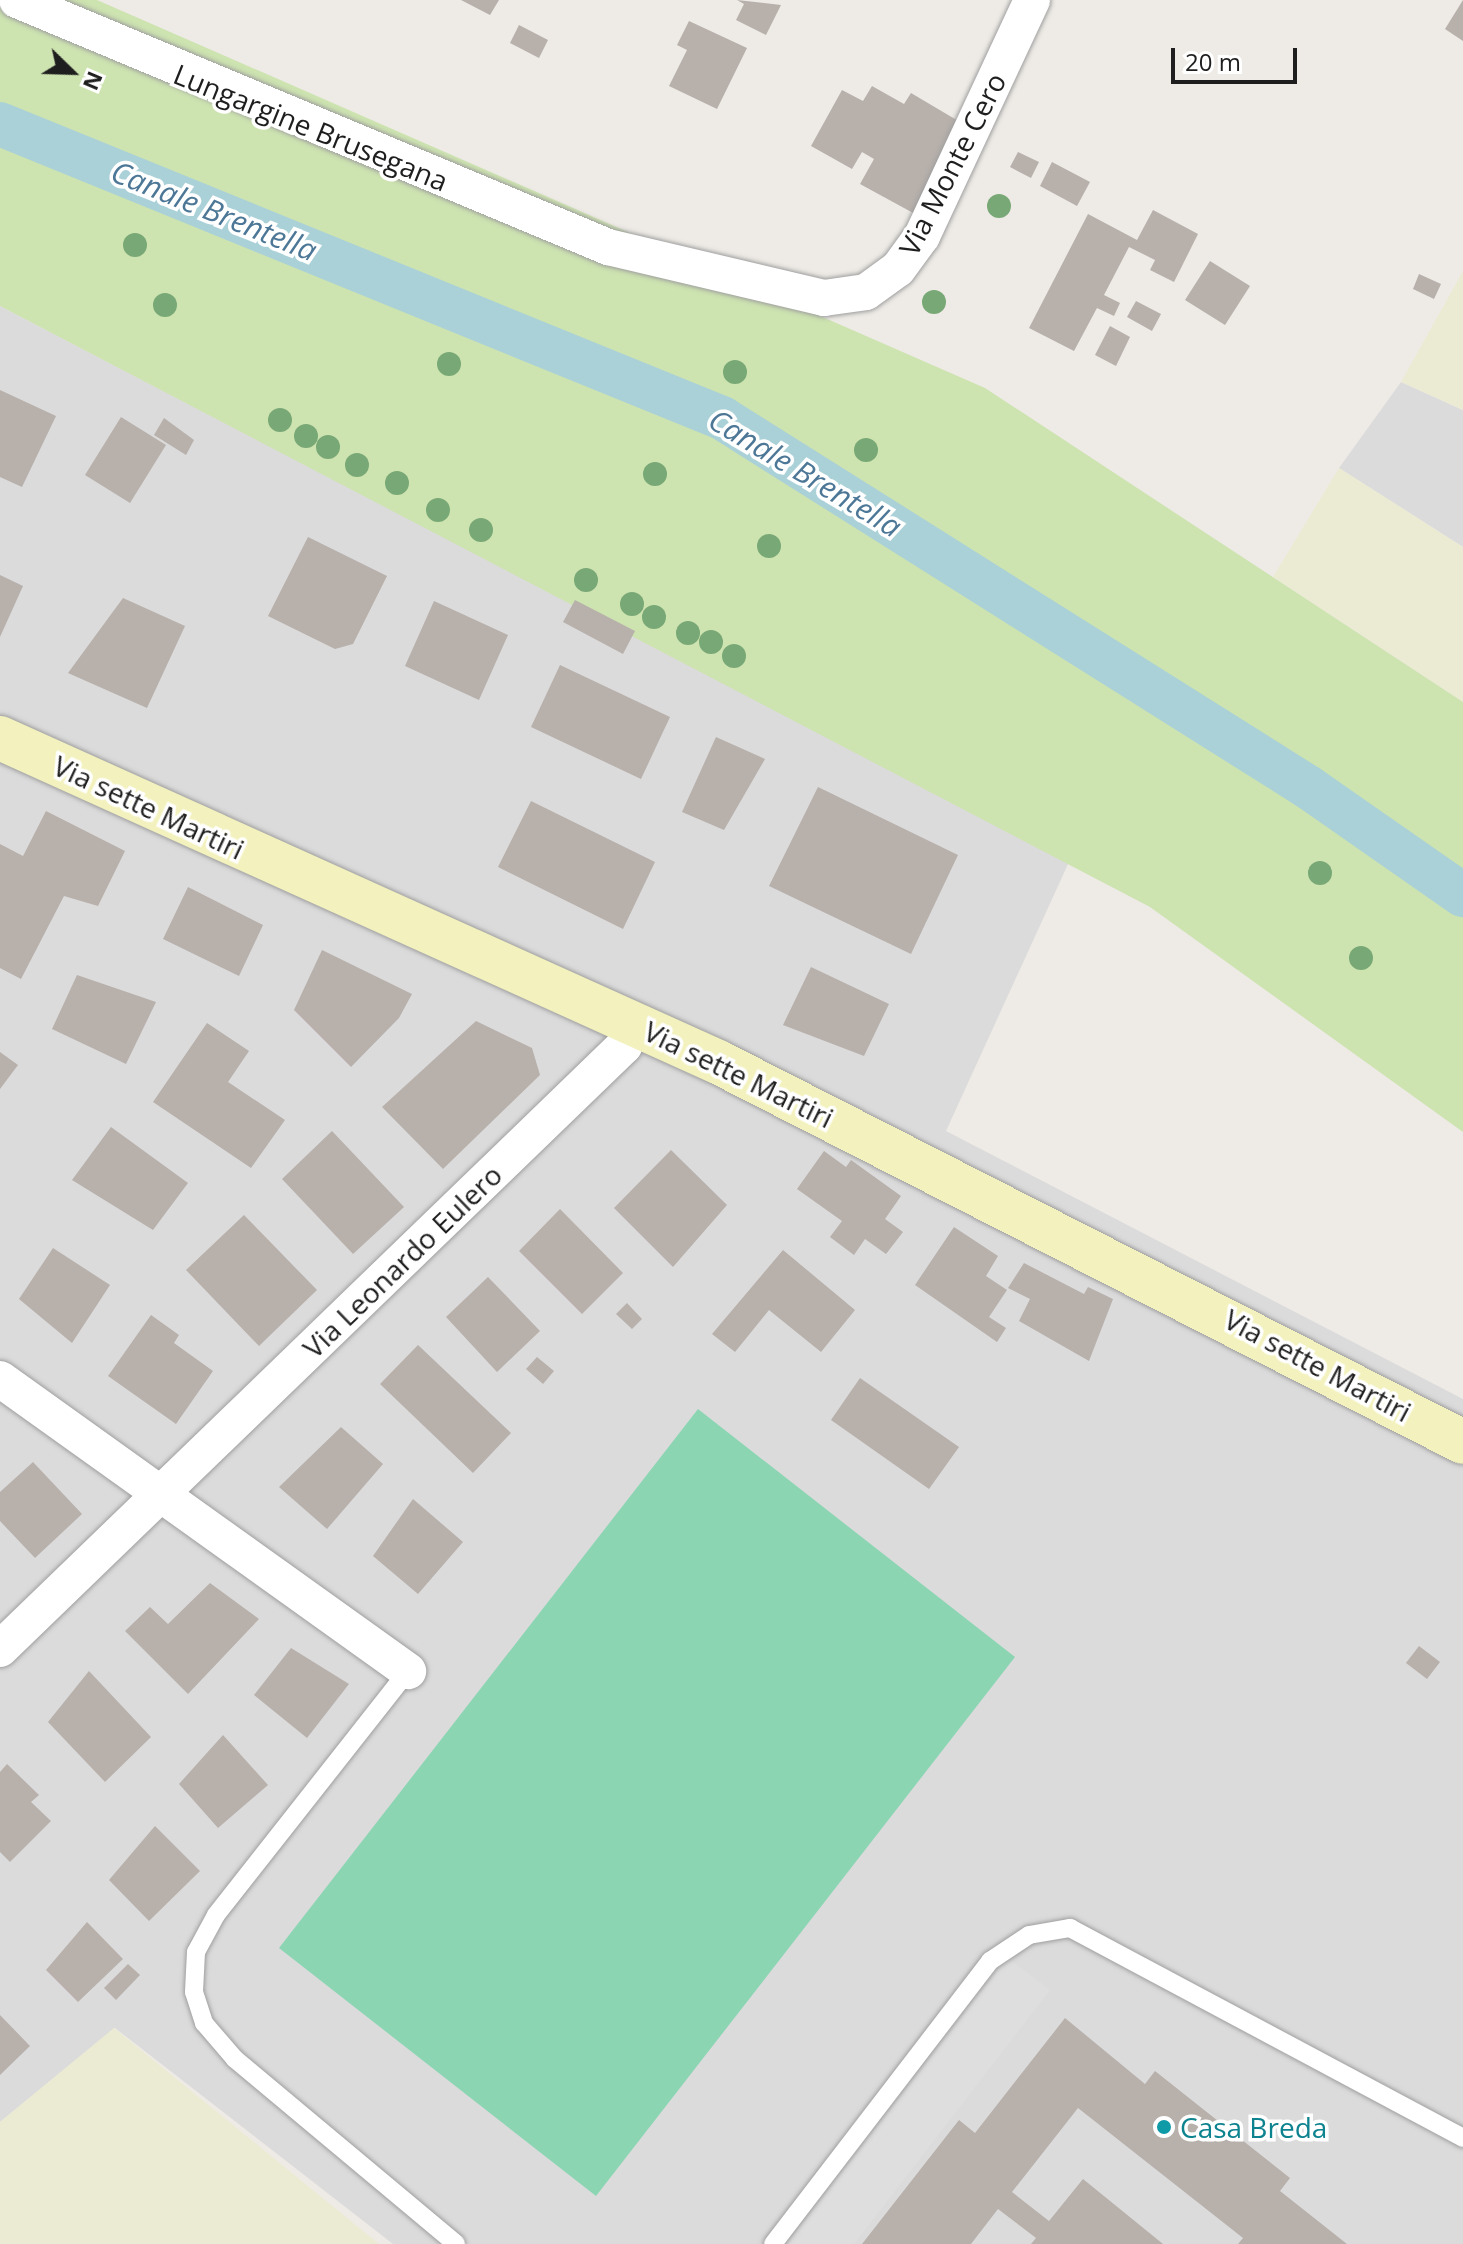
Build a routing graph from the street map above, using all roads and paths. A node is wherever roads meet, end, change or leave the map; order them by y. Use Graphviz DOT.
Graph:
graph roads {
  1 [pos="17,0"];
  2 [pos="1032,0"];
  3 [pos="608,247"];
  4 [pos="0,738"];
  5 [pos="634,1023"];
  6 [pos="0,1379"];
  7 [pos="1463,1442"];
  8 [pos="162,1494"];
  9 [pos="0,1649"];
  10 [pos="408,1671"];
  11 [pos="1463,2138"];
  12 [pos="456,2244"];
  13 [pos="773,2244"];
  1 -- 3 [label="street, Lungargine Brusegana"];
  2 -- 3 [label="street, Via Monte Cero"];
  4 -- 5 [label="main road, Via sette Martiri"];
  5 -- 7 [label="main road, Via sette Martiri"];
  5 -- 8 [label="street, Via Leonardo Eulero"];
  6 -- 8 [label="street"];
  8 -- 9 [label="street, Via Leonardo Eulero"];
  8 -- 10 [label="street"];
  10 -- 12 [label="lane"];
  11 -- 13 [label="lane"];
}
